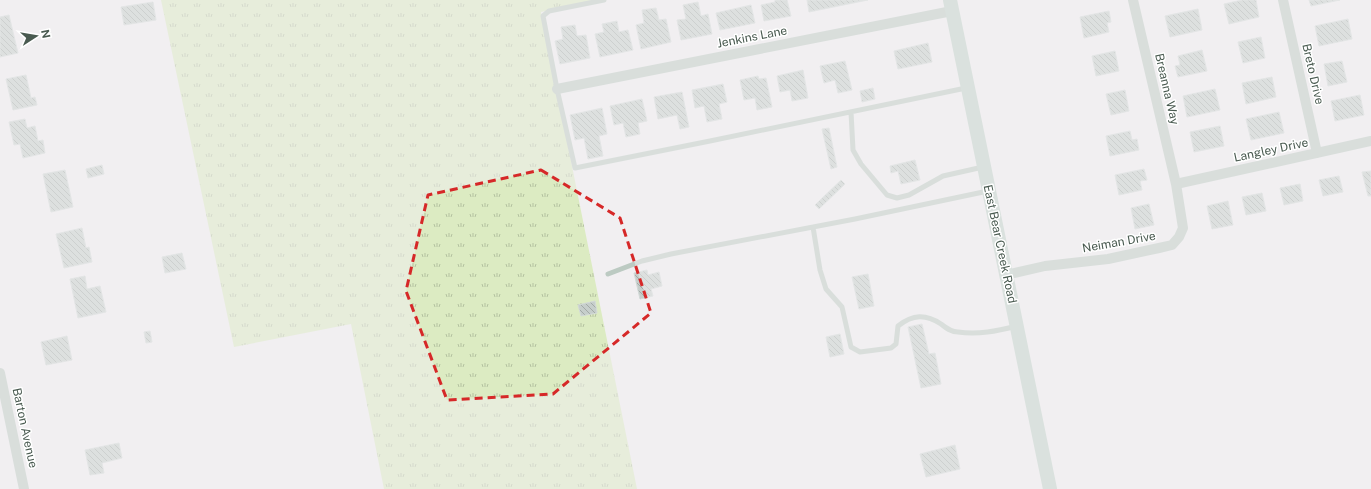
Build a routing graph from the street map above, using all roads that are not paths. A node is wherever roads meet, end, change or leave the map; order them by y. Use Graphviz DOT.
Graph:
graph roads {
  1 [pos="604,0"];
  2 [pos="1133,0"];
  3 [pos="1283,0"];
  4 [pos="951,5"];
  5 [pos="967,88"];
  6 [pos="557,89"];
  7 [pos="851,112"];
  8 [pos="1371,141"];
  9 [pos="1317,153"];
  10 [pos="984,167"];
  11 [pos="1176,184"];
  12 [pos="988,190"];
  13 [pos="813,227"];
  14 [pos="608,274"];
  15 [pos="1006,275"];
  16 [pos="1017,326"];
  17 [pos="0,373"];
  18 [pos="24,489"];
  19 [pos="1050,489"];
  1 -- 6 [label="lane"];
  2 -- 11 [label="street, Breanna Way"];
  3 -- 9 [label="street, Breto Drive"];
  4 -- 5 [label="main road, East Bear Creek Road"];
  4 -- 6 [label="street, Jenkins Lane"];
  5 -- 7 [label="lane"];
  5 -- 10 [label="main road, East Bear Creek Road"];
  6 -- 7 [label="lane"];
  7 -- 10 [label="lane"];
  8 -- 9 [label="street, Langley Drive"];
  9 -- 11 [label="street, Langley Drive"];
  10 -- 12 [label="main road, East Bear Creek Road"];
  11 -- 15 [label="street, Neiman Drive"];
  12 -- 13 [label="lane"];
  12 -- 15 [label="main road, East Bear Creek Road"];
  13 -- 14 [label="lane"];
  13 -- 16 [label="lane"];
  15 -- 16 [label="main road, East Bear Creek Road"];
  16 -- 19 [label="main road, East Bear Creek Road"];
  17 -- 18 [label="street, Barton Avenue"];
}
